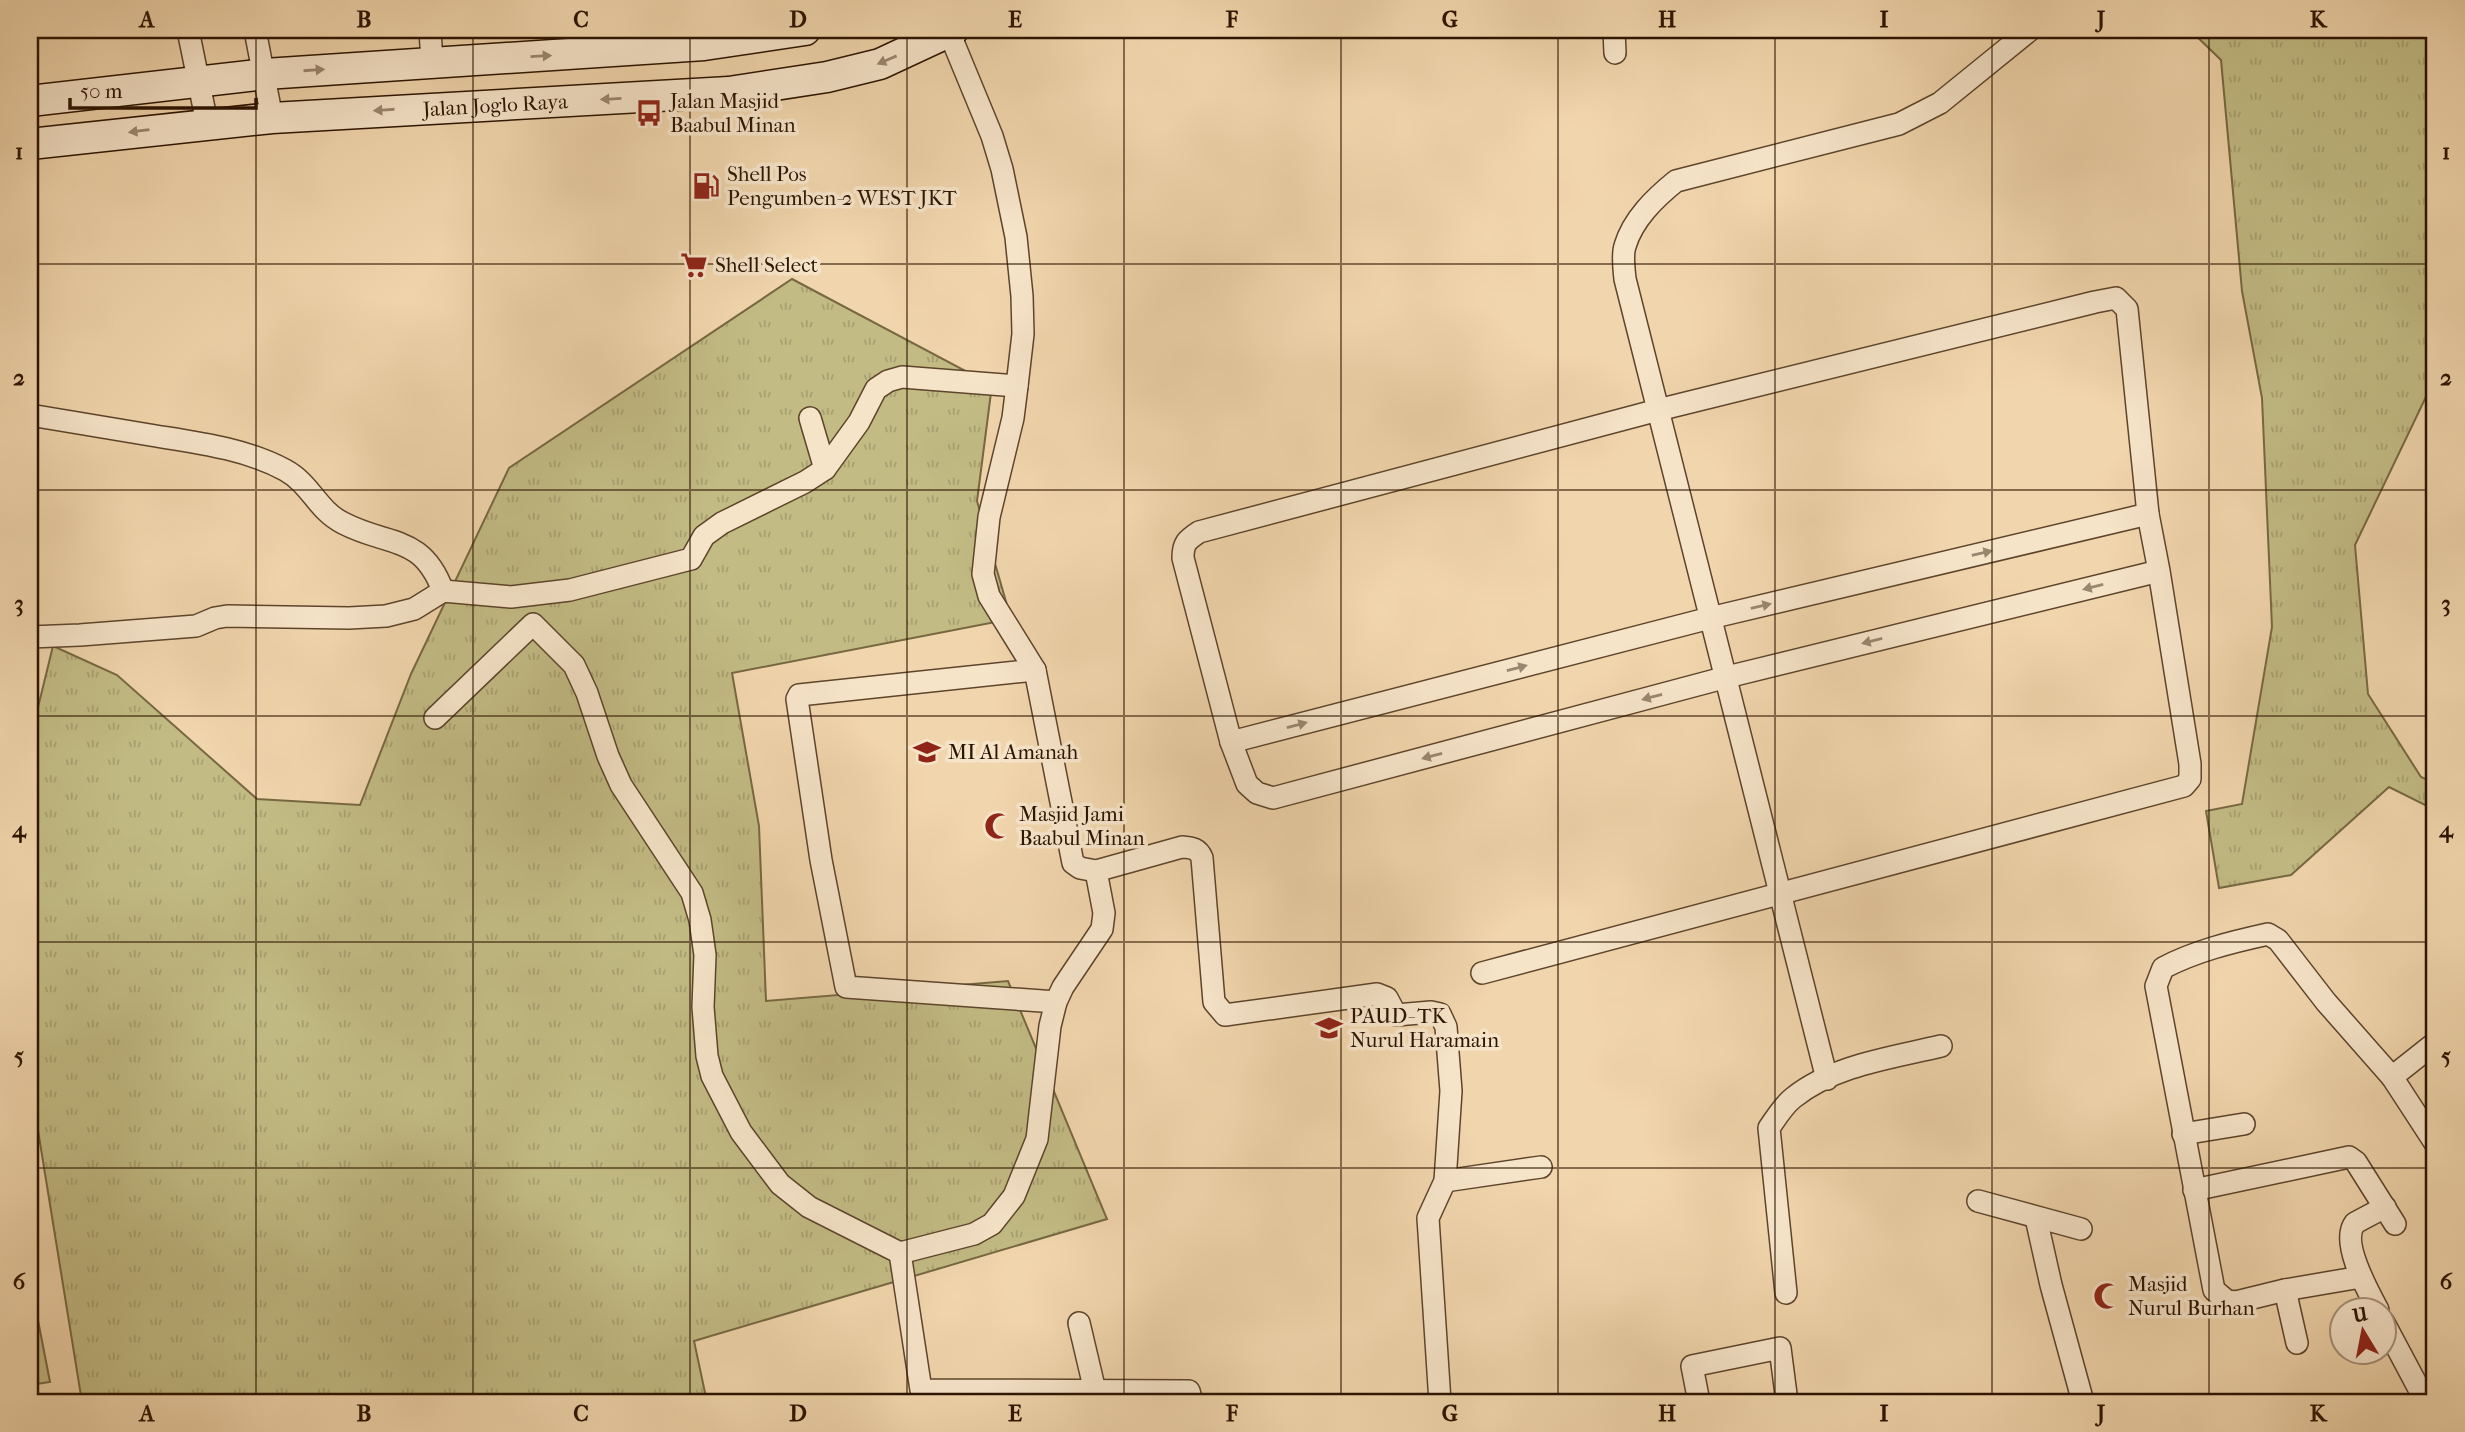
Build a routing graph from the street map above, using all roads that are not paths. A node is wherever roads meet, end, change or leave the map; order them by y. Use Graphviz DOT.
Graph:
graph roads {
  1 [pos="188,30"];
  2 [pos="256,30"];
  3 [pos="430,30"];
  4 [pos="805,30"];
  5 [pos="1614,30"];
  6 [pos="2030,30"];
  7 [pos="951,31"];
  8 [pos="1615,53"];
  9 [pos="432,62"];
  10 [pos="265,74"];
  11 [pos="198,81"];
  12 [pos="30,101"];
  13 [pos="272,118"];
  14 [pos="207,123"];
  15 [pos="30,145"];
  16 [pos="1017,386"];
  17 [pos="1658,410"];
  18 [pos="30,415"];
  19 [pos="810,418"];
  20 [pos="825,469"];
  21 [pos="2148,514"];
  22 [pos="2160,571"];
  23 [pos="443,592"];
  24 [pos="511,597"];
  25 [pos="1710,618"];
  26 [pos="533,624"];
  27 [pos="30,637"];
  28 [pos="1035,670"];
  29 [pos="1727,677"];
  30 [pos="435,718"];
  31 [pos="1230,742"];
  32 [pos="1096,871"];
  33 [pos="1778,893"];
  34 [pos="1482,973"];
  35 [pos="1056,1002"];
  36 [pos="2435,1042"];
  37 [pos="1941,1046"];
  38 [pos="2392,1077"];
  39 [pos="1827,1079"];
  40 [pos="2244,1124"];
  41 [pos="2183,1134"];
  42 [pos="2435,1143"];
  43 [pos="1541,1167"];
  44 [pos="1445,1181"];
  45 [pos="2194,1190"];
  46 [pos="1979,1201"];
  47 [pos="2036,1218"];
  48 [pos="2081,1229"];
  49 [pos="900,1253"];
  50 [pos="2361,1277"];
  51 [pos="2285,1290"];
  52 [pos="1786,1293"];
  53 [pos="2371,1296"];
  54 [pos="1079,1324"];
  55 [pos="2297,1343"];
  56 [pos="2398,1348"];
  57 [pos="1095,1391"];
  58 [pos="1128,1397"];
  59 [pos="1192,1402"];
  60 [pos="1440,1402"];
  61 [pos="1699,1402"];
  62 [pos="1787,1402"];
  63 [pos="2083,1402"];
  64 [pos="2426,1402"];
  1 -- 11 [label="street"];
  2 -- 10 [label="street"];
  3 -- 9 [label="street"];
  9 -- 4 [label="main road, one-way"];
  5 -- 8 [label="street"];
  6 -- 17 [label="street"];
  7 -- 13 [label="main road, Jalan Joglo Raya, one-way"];
  7 -- 16 [label="street"];
  10 -- 9 [label="main road, one-way"];
  10 -- 11 [label="main road"];
  10 -- 13 [label="street"];
  11 -- 12 [label="main road"];
  11 -- 14 [label="street"];
  13 -- 14 [label="main road, Jalan Joglo Raya"];
  14 -- 15 [label="main road, Jalan Joglo Raya, one-way"];
  16 -- 20 [label="street"];
  16 -- 28 [label="street"];
  17 -- 21 [label="street"];
  17 -- 25 [label="street"];
  17 -- 31 [label="street"];
  18 -- 23 [label="street"];
  19 -- 20 [label="street"];
  20 -- 24 [label="street"];
  21 -- 22 [label="street"];
  25 -- 21 [label="street, one-way"];
  22 -- 29 [label="street, one-way"];
  22 -- 33 [label="street"];
  23 -- 24 [label="street"];
  23 -- 27 [label="street"];
  24 -- 26 [label="street"];
  25 -- 29 [label="street"];
  31 -- 25 [label="street, one-way"];
  26 -- 30 [label="street"];
  26 -- 49 [label="street"];
  28 -- 32 [label="street"];
  28 -- 35 [label="street"];
  29 -- 31 [label="street, one-way"];
  29 -- 33 [label="street"];
  32 -- 35 [label="street"];
  32 -- 44 [label="street"];
  33 -- 34 [label="street"];
  33 -- 39 [label="street"];
  35 -- 49 [label="street"];
  36 -- 38 [label="street"];
  37 -- 39 [label="street"];
  38 -- 41 [label="street"];
  38 -- 42 [label="street"];
  39 -- 52 [label="street"];
  40 -- 41 [label="street"];
  41 -- 45 [label="street"];
  43 -- 44 [label="street"];
  44 -- 60 [label="street"];
  45 -- 50 [label="street"];
  45 -- 51 [label="street"];
  46 -- 47 [label="street"];
  47 -- 48 [label="street"];
  47 -- 63 [label="street"];
  49 -- 57 [label="street"];
  50 -- 51 [label="street"];
  50 -- 53 [label="street"];
  51 -- 55 [label="street"];
  54 -- 57 [label="street"];
  56 -- 64 [label="street"];
  57 -- 58 [label="street"];
  58 -- 59 [label="street"];
  61 -- 62 [label="street"];
}
